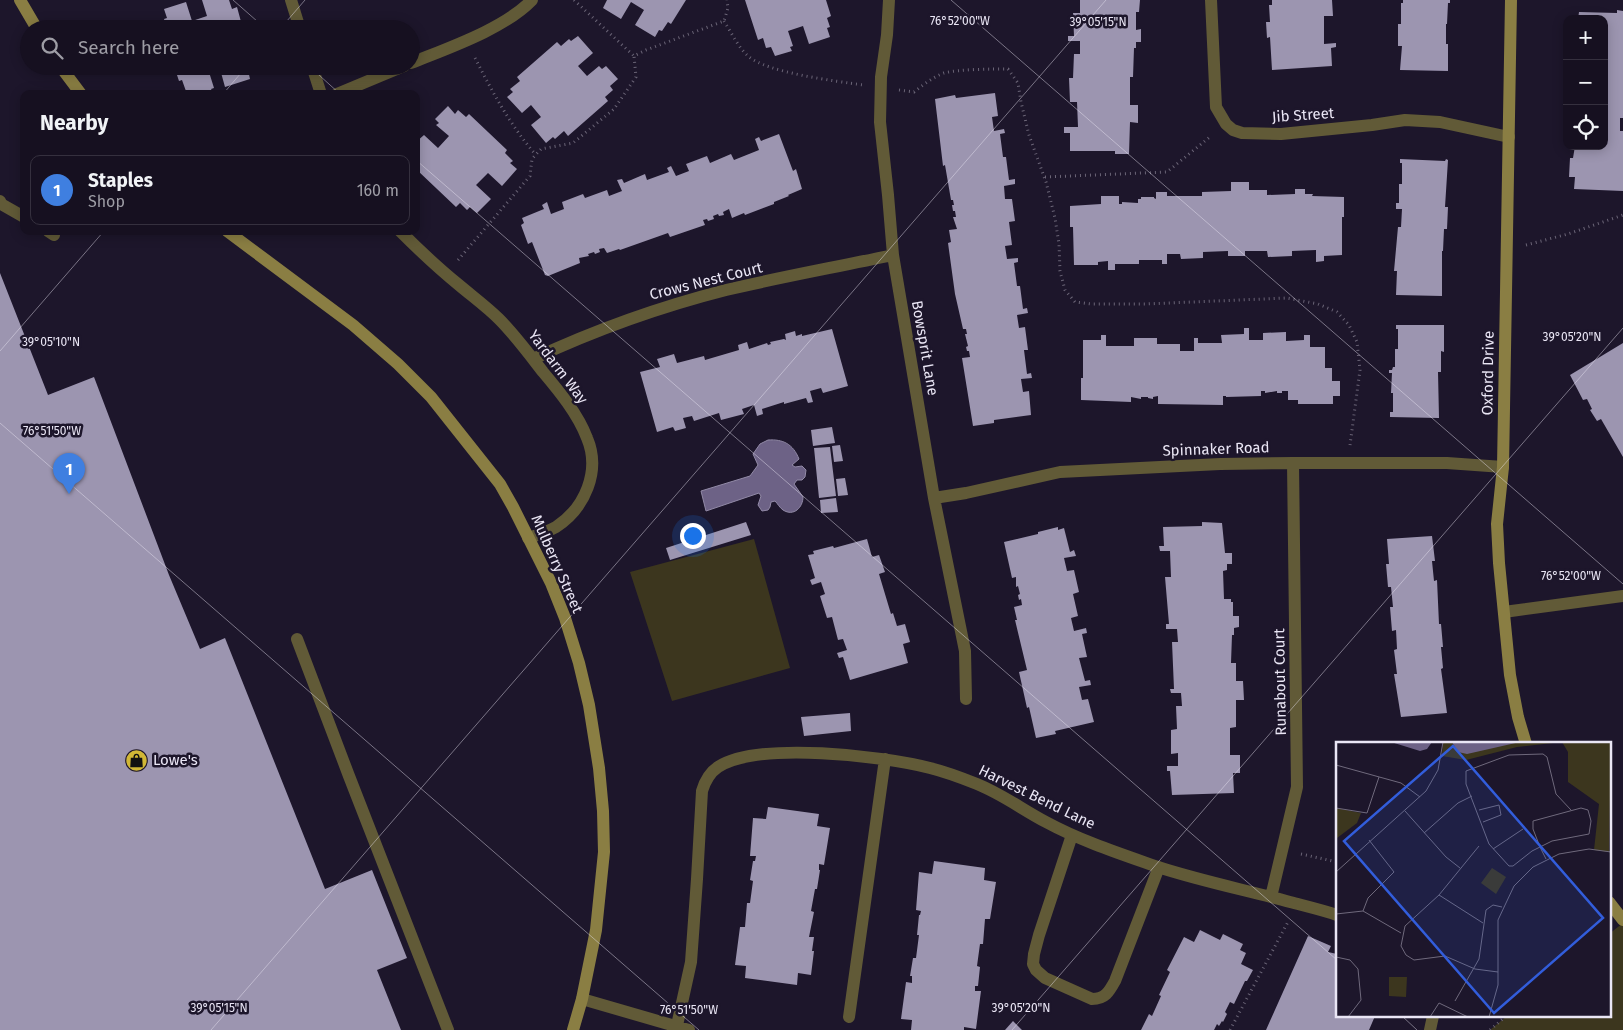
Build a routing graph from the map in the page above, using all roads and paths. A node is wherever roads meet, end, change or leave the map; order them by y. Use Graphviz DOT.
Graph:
graph roads {
  1 [pos="20,0"];
  2 [pos="291,0"];
  3 [pos="532,0"];
  4 [pos="574,0"];
  5 [pos="727,0"];
  6 [pos="889,0"];
  7 [pos="1211,0"];
  8 [pos="1511,0"];
  9 [pos="32,20"];
  10 [pos="297,20"];
  11 [pos="724,21"];
  12 [pos="466,40"];
  13 [pos="634,56"];
  14 [pos="420,59"];
  15 [pos="67,75"];
  16 [pos="315,75"];
  17 [pos="382,75"];
  18 [pos="881,88"];
  19 [pos="78,90"];
  20 [pos="320,90"];
  21 [pos="347,90"];
  22 [pos="1226,124"];
  23 [pos="1509,137"];
  24 [pos="536,155"];
  25 [pos="1045,176"];
  26 [pos="0,201"];
  27 [pos="20,215"];
  28 [pos="1623,215"];
  29 [pos="231,235"];
  30 [pos="404,235"];
  31 [pos="1506,250"];
  32 [pos="893,255"];
  33 [pos="446,274"];
  34 [pos="533,359"];
  35 [pos="1293,463"];
  36 [pos="1348,463"];
  37 [pos="1503,467"];
  38 [pos="934,498"];
  39 [pos="528,538"];
  40 [pos="1623,596"];
  41 [pos="1504,612"];
  42 [pos="297,639"];
  43 [pos="966,699"];
  44 [pos="1525,742"];
  45 [pos="885,759"];
  46 [pos="1072,835"];
  47 [pos="1283,849"];
  48 [pos="1336,862"];
  49 [pos="1159,867"];
  50 [pos="1271,897"];
  51 [pos="1610,903"];
  52 [pos="1297,904"];
  53 [pos="1336,915"];
  54 [pos="1623,920"];
  55 [pos="582,999"];
  56 [pos="850,1017"];
  57 [pos="1504,1018"];
  58 [pos="681,1029"];
  59 [pos="448,1030"];
  60 [pos="573,1030"];
  61 [pos="1230,1030"];
  62 [pos="1490,1030"];
  1 -- 9 [label="street"];
  2 -- 10 [label="street"];
  3 -- 12 [label="street"];
  4 -- 13 [label="path"];
  5 -- 11 [label="path"];
  6 -- 18 [label="street, Bowsprit Lane"];
  7 -- 22 [label="street"];
  8 -- 23 [label="street, Oxford Drive"];
  11 -- 13 [label="path"];
  11 -- 18 [label="path"];
  12 -- 14 [label="street"];
  12 -- 24 [label="path"];
  13 -- 24 [label="path"];
  15 -- 19 [label="street"];
  16 -- 20 [label="street"];
  17 -- 21 [label="street"];
  18 -- 25 [label="path"];
  18 -- 32 [label="street, Bowsprit Lane"];
  22 -- 23 [label="street, Jib Street"];
  22 -- 25 [label="path"];
  23 -- 31 [label="street, Oxford Drive"];
  24 -- 33 [label="path"];
  25 -- 36 [label="path"];
  26 -- 27 [label="street"];
  28 -- 31 [label="path"];
  29 -- 39 [label="street, Mulberry Street"];
  30 -- 33 [label="street, Yardarm Way"];
  31 -- 37 [label="street, Oxford Drive"];
  32 -- 34 [label="street, Crows Nest Court"];
  32 -- 38 [label="street, Bowsprit Lane"];
  33 -- 34 [label="street, Yardarm Way"];
  34 -- 39 [label="street, Yardarm Way"];
  35 -- 36 [label="street, Spinnaker Road"];
  35 -- 38 [label="street, Spinnaker Road"];
  35 -- 47 [label="street, Runabout Court"];
  36 -- 37 [label="street, Spinnaker Road"];
  37 -- 41 [label="street, Oxford Drive"];
  38 -- 43 [label="street, Bowsprit Lane"];
  39 -- 55 [label="street, Mulberry Street"];
  40 -- 41 [label="street"];
  41 -- 44 [label="street, Oxford Drive"];
  42 -- 59 [label="street"];
  45 -- 46 [label="street, Harvest Bend Lane"];
  45 -- 56 [label="street"];
  45 -- 58 [label="street, Harvest Bend Lane"];
  46 -- 49 [label="street, Harvest Bend Lane"];
  46 -- 49 [label="street"];
  47 -- 48 [label="path"];
  47 -- 50 [label="street, Runabout Court"];
  49 -- 50 [label="street, Harvest Bend Lane"];
  50 -- 52 [label="street, Harvest Bend Lane"];
  51 -- 54 [label="street"];
  52 -- 53 [label="street, Harvest Bend Lane"];
  52 -- 61 [label="path"];
  55 -- 58 [label="street"];
  55 -- 60 [label="street, Mulberry Street"];
  57 -- 62 [label="path"];
}
